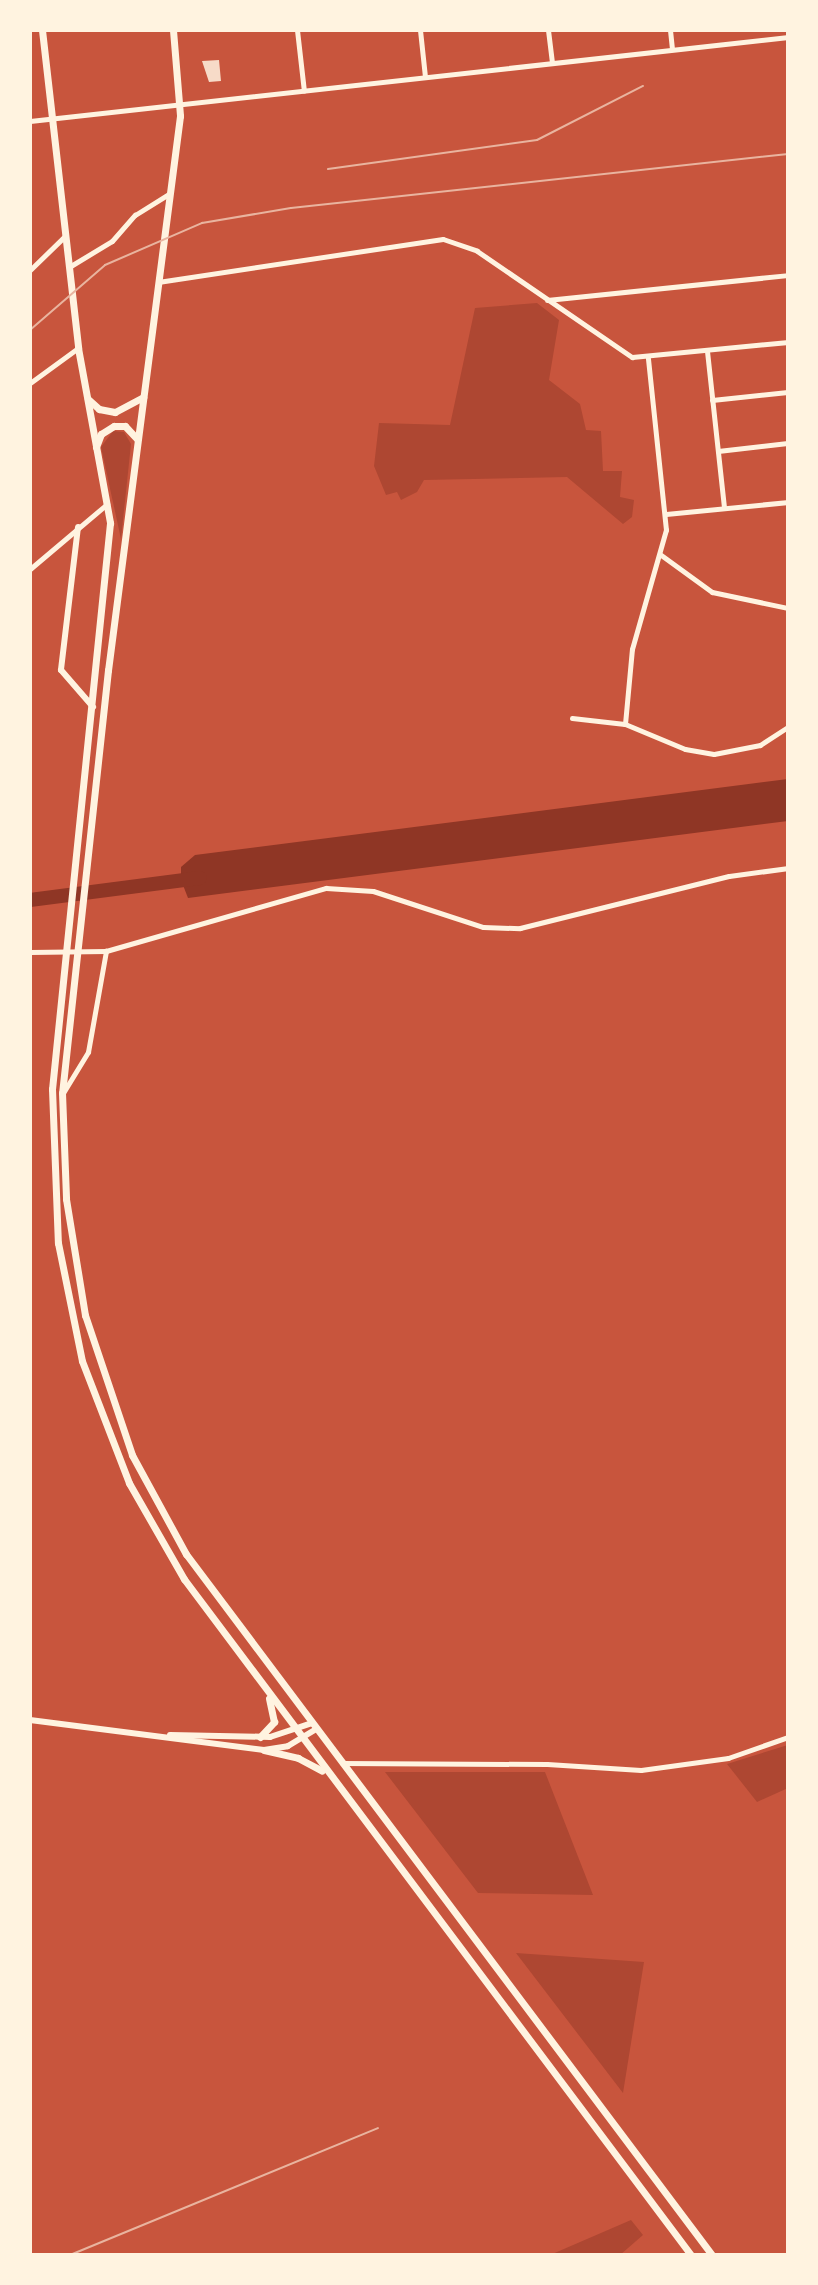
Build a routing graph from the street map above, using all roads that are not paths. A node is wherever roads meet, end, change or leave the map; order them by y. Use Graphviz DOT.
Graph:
graph roads {
  1 [pos="42,30"];
  2 [pos="173,30"];
  3 [pos="297,30"];
  4 [pos="420,30"];
  5 [pos="548,30"];
  6 [pos="670,30"];
  7 [pos="788,37"];
  8 [pos="672,49"];
  9 [pos="552,63"];
  10 [pos="425,77"];
  11 [pos="304,91"];
  12 [pos="180,106"];
  13 [pos="53,120"];
  14 [pos="30,121"];
  15 [pos="168,194"];
  16 [pos="66,235"];
  17 [pos="69,267"];
  18 [pos="30,270"];
  19 [pos="788,275"];
  20 [pos="157,283"];
  21 [pos="546,300"];
  22 [pos="788,342"];
  23 [pos="78,348"];
  24 [pos="707,351"];
  25 [pos="648,358"];
  26 [pos="30,383"];
  27 [pos="788,392"];
  28 [pos="85,394"];
  29 [pos="143,397"];
  30 [pos="712,400"];
  31 [pos="138,441"];
  32 [pos="788,443"];
  33 [pos="96,449"];
  34 [pos="718,451"];
  35 [pos="788,502"];
  36 [pos="107,504"];
  37 [pos="724,507"];
  38 [pos="666,514"];
  39 [pos="78,527"];
  40 [pos="661,555"];
  41 [pos="30,569"];
  42 [pos="788,608"];
  43 [pos="93,707"];
  44 [pos="572,718"];
  45 [pos="625,724"];
  46 [pos="788,727"];
  47 [pos="788,868"];
  48 [pos="106,951"];
  49 [pos="30,952"];
  50 [pos="62,1093"];
  51 [pos="263,1687"];
  52 [pos="30,1720"];
  53 [pos="314,1726"];
  54 [pos="296,1732"];
  55 [pos="166,1736"];
  56 [pos="260,1737"];
  57 [pos="788,1737"];
  58 [pos="302,1740"];
  59 [pos="264,1750"];
  60 [pos="342,1763"];
  61 [pos="328,1775"];
  62 [pos="691,2255"];
  63 [pos="712,2255"];
  1 -- 13 [label="main road"];
  2 -- 12 [label="main road"];
  3 -- 11 [label="street"];
  4 -- 10 [label="street"];
  5 -- 9 [label="street"];
  6 -- 8 [label="street"];
  7 -- 8 [label="street"];
  8 -- 9 [label="street"];
  9 -- 10 [label="street"];
  10 -- 11 [label="street"];
  11 -- 12 [label="street"];
  12 -- 13 [label="street"];
  12 -- 15 [label="main road"];
  13 -- 14 [label="street"];
  13 -- 16 [label="main road"];
  15 -- 17 [label="street"];
  15 -- 20 [label="main road"];
  16 -- 17 [label="main road"];
  16 -- 18 [label="street"];
  17 -- 23 [label="main road"];
  19 -- 21 [label="street"];
  20 -- 21 [label="street"];
  20 -- 29 [label="main road"];
  21 -- 25 [label="street"];
  22 -- 24 [label="street"];
  23 -- 26 [label="street"];
  23 -- 28 [label="main road"];
  24 -- 25 [label="street"];
  24 -- 30 [label="street"];
  25 -- 38 [label="street"];
  27 -- 30 [label="street"];
  28 -- 29 [label="main road"];
  28 -- 33 [label="main road"];
  29 -- 31 [label="main road"];
  30 -- 34 [label="street"];
  31 -- 33 [label="main road"];
  31 -- 50 [label="main road"];
  32 -- 34 [label="street"];
  33 -- 36 [label="main road"];
  34 -- 37 [label="street"];
  35 -- 37 [label="street"];
  36 -- 39 [label="street"];
  36 -- 43 [label="main road"];
  37 -- 38 [label="street"];
  38 -- 40 [label="street"];
  39 -- 41 [label="street"];
  39 -- 43 [label="street"];
  40 -- 42 [label="street"];
  40 -- 45 [label="street"];
  43 -- 51 [label="main road"];
  44 -- 45 [label="street"];
  45 -- 46 [label="street"];
  47 -- 48 [label="street"];
  48 -- 49 [label="street"];
  48 -- 50 [label="street"];
  50 -- 53 [label="main road"];
  51 -- 54 [label="main road"];
  51 -- 56 [label="main road"];
  52 -- 55 [label="street"];
  53 -- 54 [label="street"];
  53 -- 58 [label="street"];
  53 -- 60 [label="main road"];
  54 -- 56 [label="street"];
  54 -- 58 [label="main road"];
  55 -- 56 [label="street"];
  55 -- 59 [label="street"];
  57 -- 60 [label="street"];
  58 -- 59 [label="street"];
  58 -- 61 [label="main road"];
  59 -- 61 [label="main road"];
  60 -- 63 [label="main road"];
  61 -- 62 [label="main road"];
}
